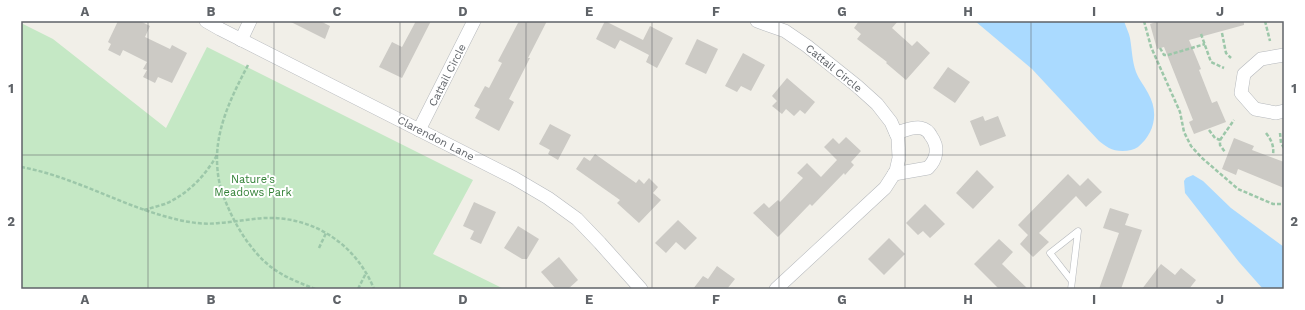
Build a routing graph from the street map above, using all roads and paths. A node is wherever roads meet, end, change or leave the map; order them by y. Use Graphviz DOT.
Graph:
graph roads {
  1 [pos="206,21"];
  2 [pos="250,21"];
  3 [pos="474,21"];
  4 [pos="757,21"];
  5 [pos="1144,21"];
  6 [pos="1265,21"];
  7 [pos="1222,33"];
  8 [pos="1201,34"];
  9 [pos="241,40"];
  10 [pos="1270,41"];
  11 [pos="1205,44"];
  12 [pos="1160,48"];
  13 [pos="1284,55"];
  14 [pos="1231,58"];
  15 [pos="248,65"];
  16 [pos="1224,68"];
  17 [pos="1284,111"];
  18 [pos="1234,120"];
  19 [pos="419,130"];
  20 [pos="1208,130"];
  21 [pos="896,133"];
  22 [pos="1266,133"];
  23 [pos="1280,133"];
  24 [pos="1220,140"];
  25 [pos="1284,148"];
  26 [pos="1225,152"];
  27 [pos="217,154"];
  28 [pos="1273,155"];
  29 [pos="21,167"];
  30 [pos="894,174"];
  31 [pos="1284,204"];
  32 [pos="143,210"];
  33 [pos="235,221"];
  34 [pos="326,233"];
  35 [pos="319,248"];
  36 [pos="366,273"];
  37 [pos="1071,280"];
  38 [pos="315,289"];
  39 [pos="358,289"];
  40 [pos="374,289"];
  41 [pos="641,289"];
  42 [pos="776,289"];
  43 [pos="1071,289"];
  1 -- 9 [label="street, Clarendon Lane"];
  2 -- 9 [label="street"];
  3 -- 19 [label="street, Cattail Circle"];
  4 -- 21 [label="street, Cattail Circle"];
  5 -- 31 [label="path"];
  6 -- 10 [label="path"];
  7 -- 14 [label="path"];
  8 -- 11 [label="path"];
  9 -- 19 [label="street, Clarendon Lane"];
  11 -- 12 [label="path"];
  11 -- 16 [label="path"];
  13 -- 17 [label="street"];
  15 -- 27 [label="path"];
  18 -- 24 [label="path"];
  19 -- 41 [label="street, Clarendon Lane"];
  20 -- 24 [label="path"];
  21 -- 30 [label="street, Cattail Circle"];
  21 -- 30 [label="street"];
  22 -- 28 [label="path"];
  23 -- 25 [label="path"];
  24 -- 26 [label="path"];
  27 -- 32 [label="path"];
  27 -- 33 [label="path"];
  29 -- 32 [label="path"];
  30 -- 42 [label="street, Cattail Circle"];
  32 -- 33 [label="path"];
  33 -- 34 [label="path"];
  33 -- 38 [label="path"];
  34 -- 35 [label="path"];
  34 -- 36 [label="path"];
  36 -- 39 [label="path"];
  36 -- 40 [label="path"];
  37 -- 37 [label="lane"];
  37 -- 43 [label="lane"];
}
